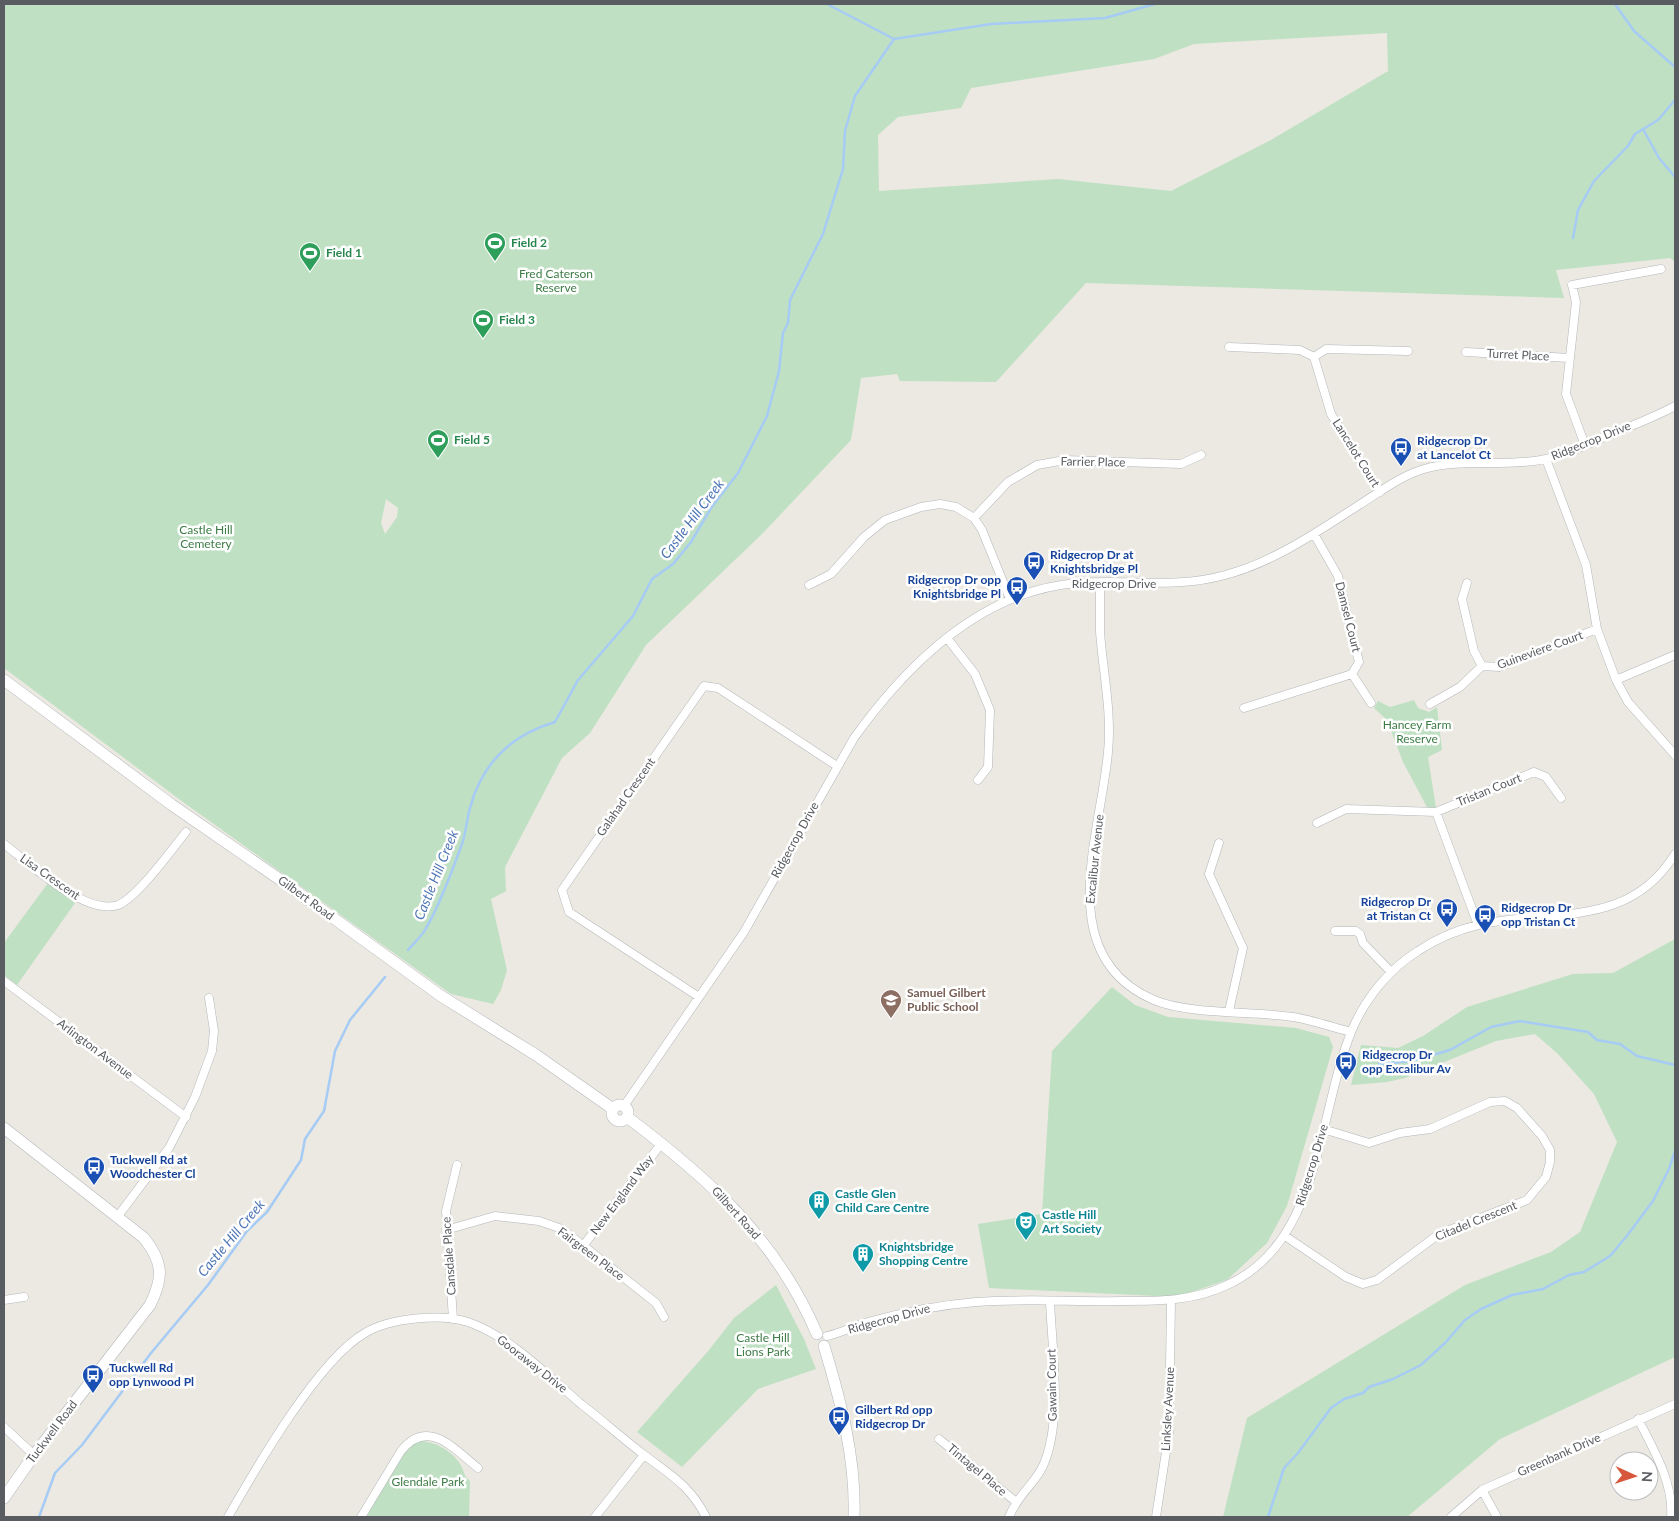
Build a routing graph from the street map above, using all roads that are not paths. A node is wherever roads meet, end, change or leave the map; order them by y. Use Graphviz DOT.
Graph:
graph roads {
  1 [pos="1661,269"];
  2 [pos="1229,347"];
  3 [pos="1408,351"];
  4 [pos="1466,352"];
  5 [pos="1314,357"];
  6 [pos="1569,358"];
  7 [pos="1675,406"];
  8 [pos="1585,445"];
  9 [pos="1201,455"];
  10 [pos="1546,460"];
  11 [pos="1380,492"];
  12 [pos="974,518"];
  13 [pos="1314,534"];
  14 [pos="1100,583"];
  15 [pos="1467,583"];
  16 [pos="809,586"];
  17 [pos="1010,599"];
  18 [pos="1597,629"];
  19 [pos="947,638"];
  20 [pos="1675,655"];
  21 [pos="1482,666"];
  22 [pos="1352,674"];
  23 [pos="4,680"];
  24 [pos="1616,680"];
  25 [pos="1371,703"];
  26 [pos="1430,704"];
  27 [pos="1244,708"];
  28 [pos="1675,755"];
  29 [pos="836,766"];
  30 [pos="978,780"];
  31 [pos="1561,798"];
  32 [pos="1436,812"];
  33 [pos="1317,823"];
  34 [pos="186,832"];
  35 [pos="1219,843"];
  36 [pos="4,844"];
  37 [pos="1675,854"];
  38 [pos="1478,925"];
  39 [pos="1335,931"];
  40 [pos="1391,972"];
  41 [pos="4,981"];
  42 [pos="699,997"];
  43 [pos="209,998"];
  44 [pos="1229,1011"];
  45 [pos="1351,1032"];
  46 [pos="621,1111"];
  47 [pos="186,1117"];
  48 [pos="4,1128"];
  49 [pos="1323,1129"];
  50 [pos="661,1144"];
  51 [pos="457,1165"];
  52 [pos="118,1216"];
  53 [pos="446,1230"];
  54 [pos="1285,1236"];
  55 [pos="583,1246"];
  56 [pos="24,1297"];
  57 [pos="4,1300"];
  58 [pos="1050,1301"];
  59 [pos="1171,1301"];
  60 [pos="664,1317"];
  61 [pos="452,1319"];
  62 [pos="823,1339"];
  63 [pos="1675,1404"];
  64 [pos="1638,1419"];
  65 [pos="4,1426"];
  66 [pos="939,1439"];
  67 [pos="34,1454"];
  68 [pos="644,1455"];
  69 [pos="478,1468"];
  70 [pos="1482,1490"];
  71 [pos="4,1498"];
  72 [pos="1015,1502"];
  73 [pos="228,1517"];
  74 [pos="361,1517"];
  75 [pos="595,1517"];
  76 [pos="706,1517"];
  77 [pos="854,1517"];
  78 [pos="1009,1517"];
  79 [pos="1156,1517"];
  80 [pos="1451,1517"];
  81 [pos="1496,1517"];
  82 [pos="1672,1517"];
  1 -- 6 [label="street"];
  2 -- 5 [label="street"];
  3 -- 5 [label="street"];
  4 -- 6 [label="street, Turret Place"];
  5 -- 11 [label="street, Lancelot Court"];
  6 -- 8 [label="street"];
  7 -- 8 [label="street, Ridgecrop Drive"];
  8 -- 10 [label="street, Ridgecrop Drive"];
  9 -- 12 [label="street, Farrier Place"];
  10 -- 11 [label="street, Ridgecrop Drive"];
  10 -- 18 [label="street"];
  11 -- 13 [label="street, Ridgecrop Drive"];
  12 -- 16 [label="street"];
  12 -- 17 [label="street"];
  13 -- 14 [label="street, Ridgecrop Drive"];
  13 -- 22 [label="street, Damsel Court"];
  14 -- 17 [label="street, Ridgecrop Drive"];
  14 -- 44 [label="street, Excalibur Avenue"];
  15 -- 21 [label="street, Guineviere Court"];
  17 -- 19 [label="street, Ridgecrop Drive"];
  18 -- 21 [label="street, Guineviere Court"];
  18 -- 24 [label="street"];
  19 -- 29 [label="street, Ridgecrop Drive"];
  19 -- 30 [label="street"];
  20 -- 24 [label="street"];
  21 -- 26 [label="street, Guineviere Court"];
  22 -- 25 [label="street"];
  22 -- 27 [label="street"];
  23 -- 46 [label="main road, Gilbert Road"];
  24 -- 28 [label="street"];
  29 -- 42 [label="street, Ridgecrop Drive"];
  29 -- 42 [label="street, Galahad Crescent"];
  31 -- 32 [label="street, Tristan Court"];
  32 -- 33 [label="street, Tristan Court"];
  32 -- 38 [label="street"];
  34 -- 36 [label="street, Lisa Crescent"];
  35 -- 44 [label="street"];
  37 -- 38 [label="street, Ridgecrop Drive"];
  38 -- 40 [label="street, Ridgecrop Drive"];
  39 -- 40 [label="street"];
  40 -- 45 [label="street, Ridgecrop Drive"];
  41 -- 47 [label="street, Arlington Avenue"];
  42 -- 46 [label="street, Ridgecrop Drive"];
  43 -- 47 [label="street"];
  44 -- 45 [label="street, Excalibur Avenue"];
  45 -- 49 [label="street, Ridgecrop Drive"];
  46 -- 50 [label="main road, Gilbert Road"];
  47 -- 52 [label="street"];
  48 -- 52 [label="main road, Tuckwell Road"];
  49 -- 54 [label="street, Ridgecrop Drive"];
  49 -- 54 [label="street, Citadel Crescent"];
  50 -- 55 [label="street, New England Way"];
  50 -- 62 [label="main road, Gilbert Road"];
  51 -- 53 [label="street, Cansdale Place"];
  52 -- 67 [label="main road, Tuckwell Road"];
  53 -- 55 [label="street, Fairgreen Place"];
  53 -- 61 [label="street, Cansdale Place"];
  54 -- 59 [label="street, Ridgecrop Drive"];
  55 -- 60 [label="street, Fairgreen Place"];
  56 -- 57 [label="street"];
  58 -- 59 [label="street, Ridgecrop Drive"];
  58 -- 62 [label="street, Ridgecrop Drive"];
  58 -- 72 [label="street, Gawain Court"];
  59 -- 79 [label="street, Linksley Avenue"];
  61 -- 68 [label="street, Gooraway Drive"];
  61 -- 73 [label="street, Gooraway Drive"];
  62 -- 77 [label="main road, Gilbert Road"];
  63 -- 64 [label="street, Greenbank Drive"];
  64 -- 70 [label="street, Greenbank Drive"];
  64 -- 82 [label="street"];
  65 -- 67 [label="street"];
  66 -- 72 [label="street, Tintagel Place"];
  67 -- 71 [label="main road, Tuckwell Road"];
  68 -- 75 [label="street"];
  68 -- 76 [label="street, Gooraway Drive"];
  69 -- 74 [label="street"];
  70 -- 80 [label="street, Greenbank Drive"];
  70 -- 81 [label="street"];
  72 -- 78 [label="street, Gawain Court"];
}
